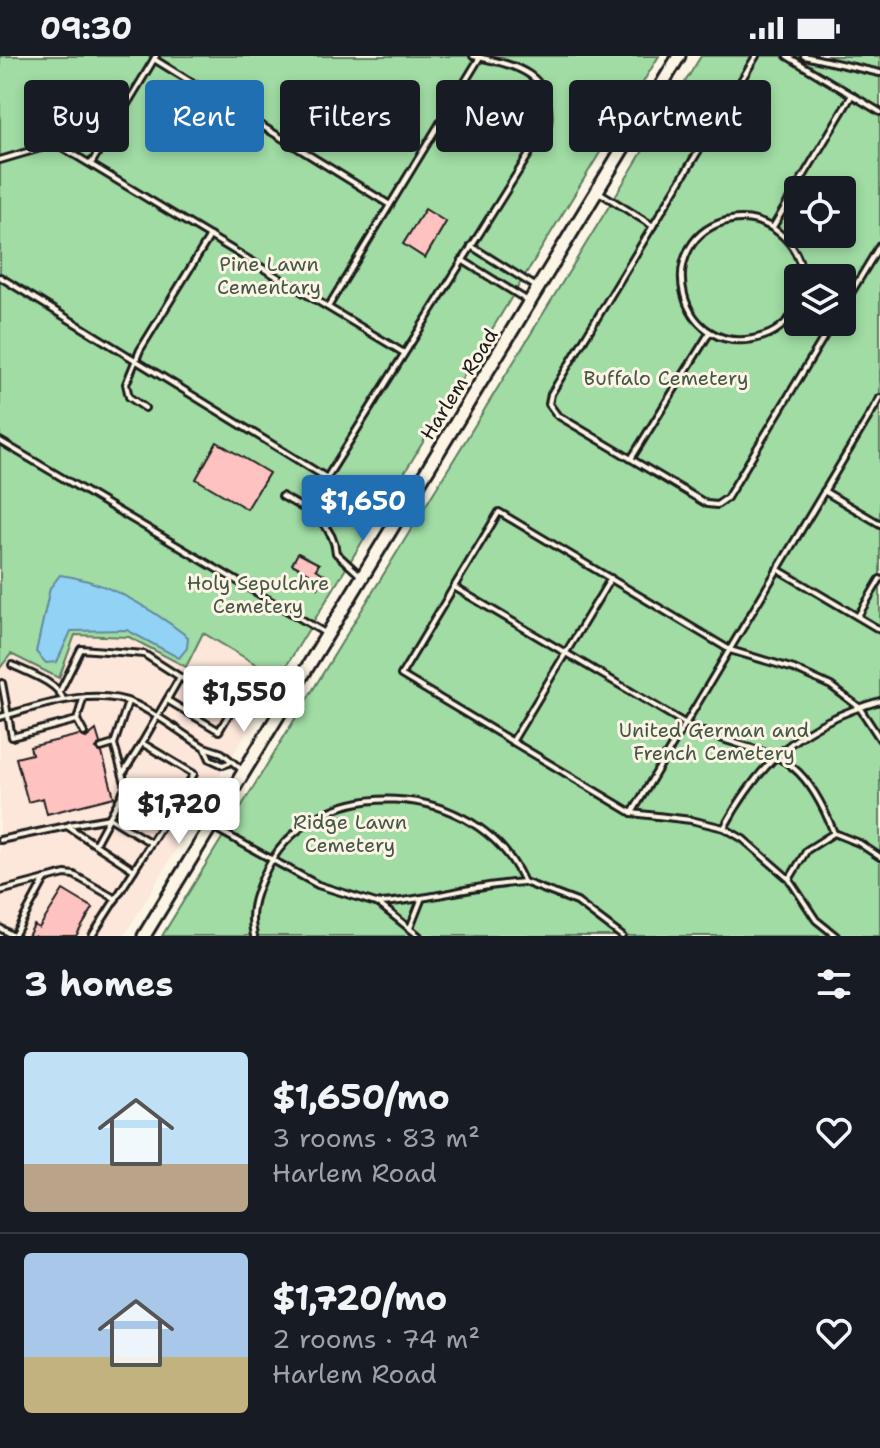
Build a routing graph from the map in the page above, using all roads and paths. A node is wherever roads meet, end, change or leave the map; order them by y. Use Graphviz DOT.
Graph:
graph roads {
  1 [pos="473,56"];
  2 [pos="679,56"];
  3 [pos="756,56"];
  4 [pos="787,56"];
  5 [pos="804,56"];
  6 [pos="480,57"];
  7 [pos="155,58"];
  8 [pos="880,73"];
  9 [pos="852,95"];
  10 [pos="880,112"];
  11 [pos="0,160"];
  12 [pos="91,164"];
  13 [pos="599,192"];
  14 [pos="390,205"];
  15 [pos="653,226"];
  16 [pos="773,227"];
  17 [pos="210,236"];
  18 [pos="880,245"];
  19 [pos="471,246"];
  20 [pos="462,260"];
  21 [pos="798,264"];
  22 [pos="0,277"];
  23 [pos="856,285"];
  24 [pos="540,290"];
  25 [pos="531,303"];
  26 [pos="328,307"];
  27 [pos="784,323"];
  28 [pos="710,332"];
  29 [pos="824,336"];
  30 [pos="404,353"];
  31 [pos="135,360"];
  32 [pos="880,398"];
  33 [pos="145,408"];
  34 [pos="0,441"];
  35 [pos="631,459"];
  36 [pos="327,478"];
  37 [pos="824,491"];
  38 [pos="282,496"];
  39 [pos="306,511"];
  40 [pos="880,524"];
  41 [pos="777,569"];
  42 [pos="363,577"];
  43 [pos="611,578"];
  44 [pos="880,579"];
  45 [pos="454,587"];
  46 [pos="858,616"];
  47 [pos="880,630"];
  48 [pos="327,635"];
  49 [pos="730,650"];
  50 [pos="565,652"];
  51 [pos="12,665"];
  52 [pos="180,677"];
  53 [pos="2,683"];
  54 [pos="60,691"];
  55 [pos="63,699"];
  56 [pos="83,699"];
  57 [pos="167,700"];
  58 [pos="880,701"];
  59 [pos="128,702"];
  60 [pos="859,707"];
  61 [pos="7,715"];
  62 [pos="0,717"];
  63 [pos="157,718"];
  64 [pos="77,720"];
  65 [pos="686,724"];
  66 [pos="84,733"];
  67 [pos="880,739"];
  68 [pos="512,742"];
  69 [pos="142,743"];
  70 [pos="114,744"];
  71 [pos="204,747"];
  72 [pos="101,748"];
  73 [pos="776,755"];
  74 [pos="229,763"];
  75 [pos="242,770"];
  76 [pos="123,773"];
  77 [pos="632,813"];
  78 [pos="110,818"];
  79 [pos="67,826"];
  80 [pos="211,826"];
  81 [pos="724,828"];
  82 [pos="834,833"];
  83 [pos="0,840"];
  84 [pos="151,843"];
  85 [pos="94,844"];
  86 [pos="880,857"];
  87 [pos="270,861"];
  88 [pos="134,870"];
  89 [pos="45,879"];
  90 [pos="789,879"];
  91 [pos="524,882"];
  92 [pos="0,891"];
  93 [pos="116,899"];
  94 [pos="421,900"];
  95 [pos="379,904"];
  96 [pos="0,928"];
  97 [pos="410,928"];
  98 [pos="14,936"];
  99 [pos="92,936"];
  100 [pos="144,936"];
  101 [pos="254,936"];
  102 [pos="419,936"];
  103 [pos="622,936"];
  104 [pos="836,936"];
  1 -- 6 [label="lane"];
  2 -- 13 [label="main road, Harlem Road"];
  3 -- 15 [label="lane"];
  4 -- 9 [label="lane"];
  5 -- 8 [label="lane"];
  6 -- 14 [label="lane"];
  6 -- 19 [label="lane"];
  7 -- 12 [label="lane"];
  7 -- 14 [label="lane"];
  9 -- 10 [label="lane"];
  9 -- 16 [label="lane"];
  11 -- 12 [label="lane"];
  12 -- 17 [label="lane"];
  13 -- 15 [label="lane"];
  13 -- 24 [label="main road, Harlem Road"];
  14 -- 26 [label="lane"];
  15 -- 35 [label="lane"];
  16 -- 21 [label="lane"];
  16 -- 28 [label="lane"];
  17 -- 26 [label="lane"];
  17 -- 31 [label="lane"];
  18 -- 23 [label="lane"];
  19 -- 20 [label="lane"];
  19 -- 24 [label="lane"];
  20 -- 25 [label="lane"];
  20 -- 30 [label="lane"];
  22 -- 31 [label="lane"];
  24 -- 25 [label="main road, Harlem Road"];
  25 -- 42 [label="main road, Harlem Road"];
  26 -- 30 [label="lane"];
  27 -- 28 [label="lane"];
  28 -- 35 [label="lane"];
  29 -- 35 [label="lane"];
  30 -- 36 [label="lane"];
  31 -- 33 [label="lane"];
  31 -- 36 [label="lane"];
  32 -- 37 [label="lane"];
  34 -- 48 [label="lane"];
  36 -- 39 [label="lane"];
  37 -- 40 [label="lane"];
  37 -- 41 [label="lane"];
  38 -- 39 [label="lane"];
  39 -- 42 [label="lane"];
  41 -- 46 [label="lane"];
  41 -- 49 [label="lane"];
  42 -- 48 [label="main road, Harlem Road"];
  43 -- 45 [label="lane"];
  43 -- 49 [label="lane"];
  43 -- 50 [label="lane"];
  44 -- 46 [label="lane"];
  45 -- 50 [label="lane"];
  45 -- 68 [label="lane"];
  46 -- 47 [label="lane"];
  48 -- 75 [label="main road, Harlem Road"];
  49 -- 60 [label="lane"];
  49 -- 65 [label="lane"];
  50 -- 65 [label="lane"];
  50 -- 68 [label="lane"];
  51 -- 54 [label="lane"];
  52 -- 54 [label="lane"];
  52 -- 57 [label="lane"];
  52 -- 57 [label="lane"];
  53 -- 61 [label="lane"];
  54 -- 55 [label="lane"];
  55 -- 56 [label="lane"];
  55 -- 61 [label="lane"];
  56 -- 59 [label="lane"];
  56 -- 64 [label="lane"];
  57 -- 63 [label="lane"];
  58 -- 60 [label="lane"];
  59 -- 63 [label="lane"];
  59 -- 70 [label="lane"];
  60 -- 67 [label="lane"];
  60 -- 73 [label="lane"];
  61 -- 62 [label="lane"];
  61 -- 64 [label="lane"];
  63 -- 69 [label="lane"];
  63 -- 71 [label="lane"];
  64 -- 66 [label="lane"];
  65 -- 73 [label="lane"];
  65 -- 77 [label="lane"];
  68 -- 77 [label="lane"];
  69 -- 76 [label="lane"];
  69 -- 84 [label="lane"];
  70 -- 72 [label="lane"];
  70 -- 76 [label="lane"];
  71 -- 74 [label="lane"];
  71 -- 74 [label="lane"];
  73 -- 81 [label="lane"];
  73 -- 82 [label="lane"];
  74 -- 75 [label="lane"];
  75 -- 80 [label="main road, Harlem Road"];
  76 -- 78 [label="lane"];
  77 -- 81 [label="lane"];
  78 -- 79 [label="lane"];
  78 -- 84 [label="lane"];
  78 -- 85 [label="lane"];
  79 -- 83 [label="lane"];
  79 -- 85 [label="lane"];
  80 -- 87 [label="lane"];
  80 -- 100 [label="main road, Harlem Road"];
  81 -- 90 [label="lane"];
  82 -- 86 [label="lane"];
  82 -- 90 [label="lane"];
  84 -- 88 [label="lane"];
  85 -- 88 [label="lane"];
  87 -- 91 [label="lane"];
  87 -- 95 [label="lane"];
  87 -- 101 [label="lane"];
  88 -- 93 [label="lane"];
  89 -- 92 [label="lane"];
  89 -- 93 [label="lane"];
  89 -- 98 [label="lane"];
  90 -- 104 [label="lane"];
  91 -- 94 [label="lane"];
  91 -- 103 [label="lane"];
  93 -- 99 [label="lane"];
  94 -- 95 [label="lane"];
  94 -- 97 [label="lane"];
  95 -- 97 [label="lane"];
  96 -- 98 [label="lane"];
  97 -- 102 [label="lane"];
}
